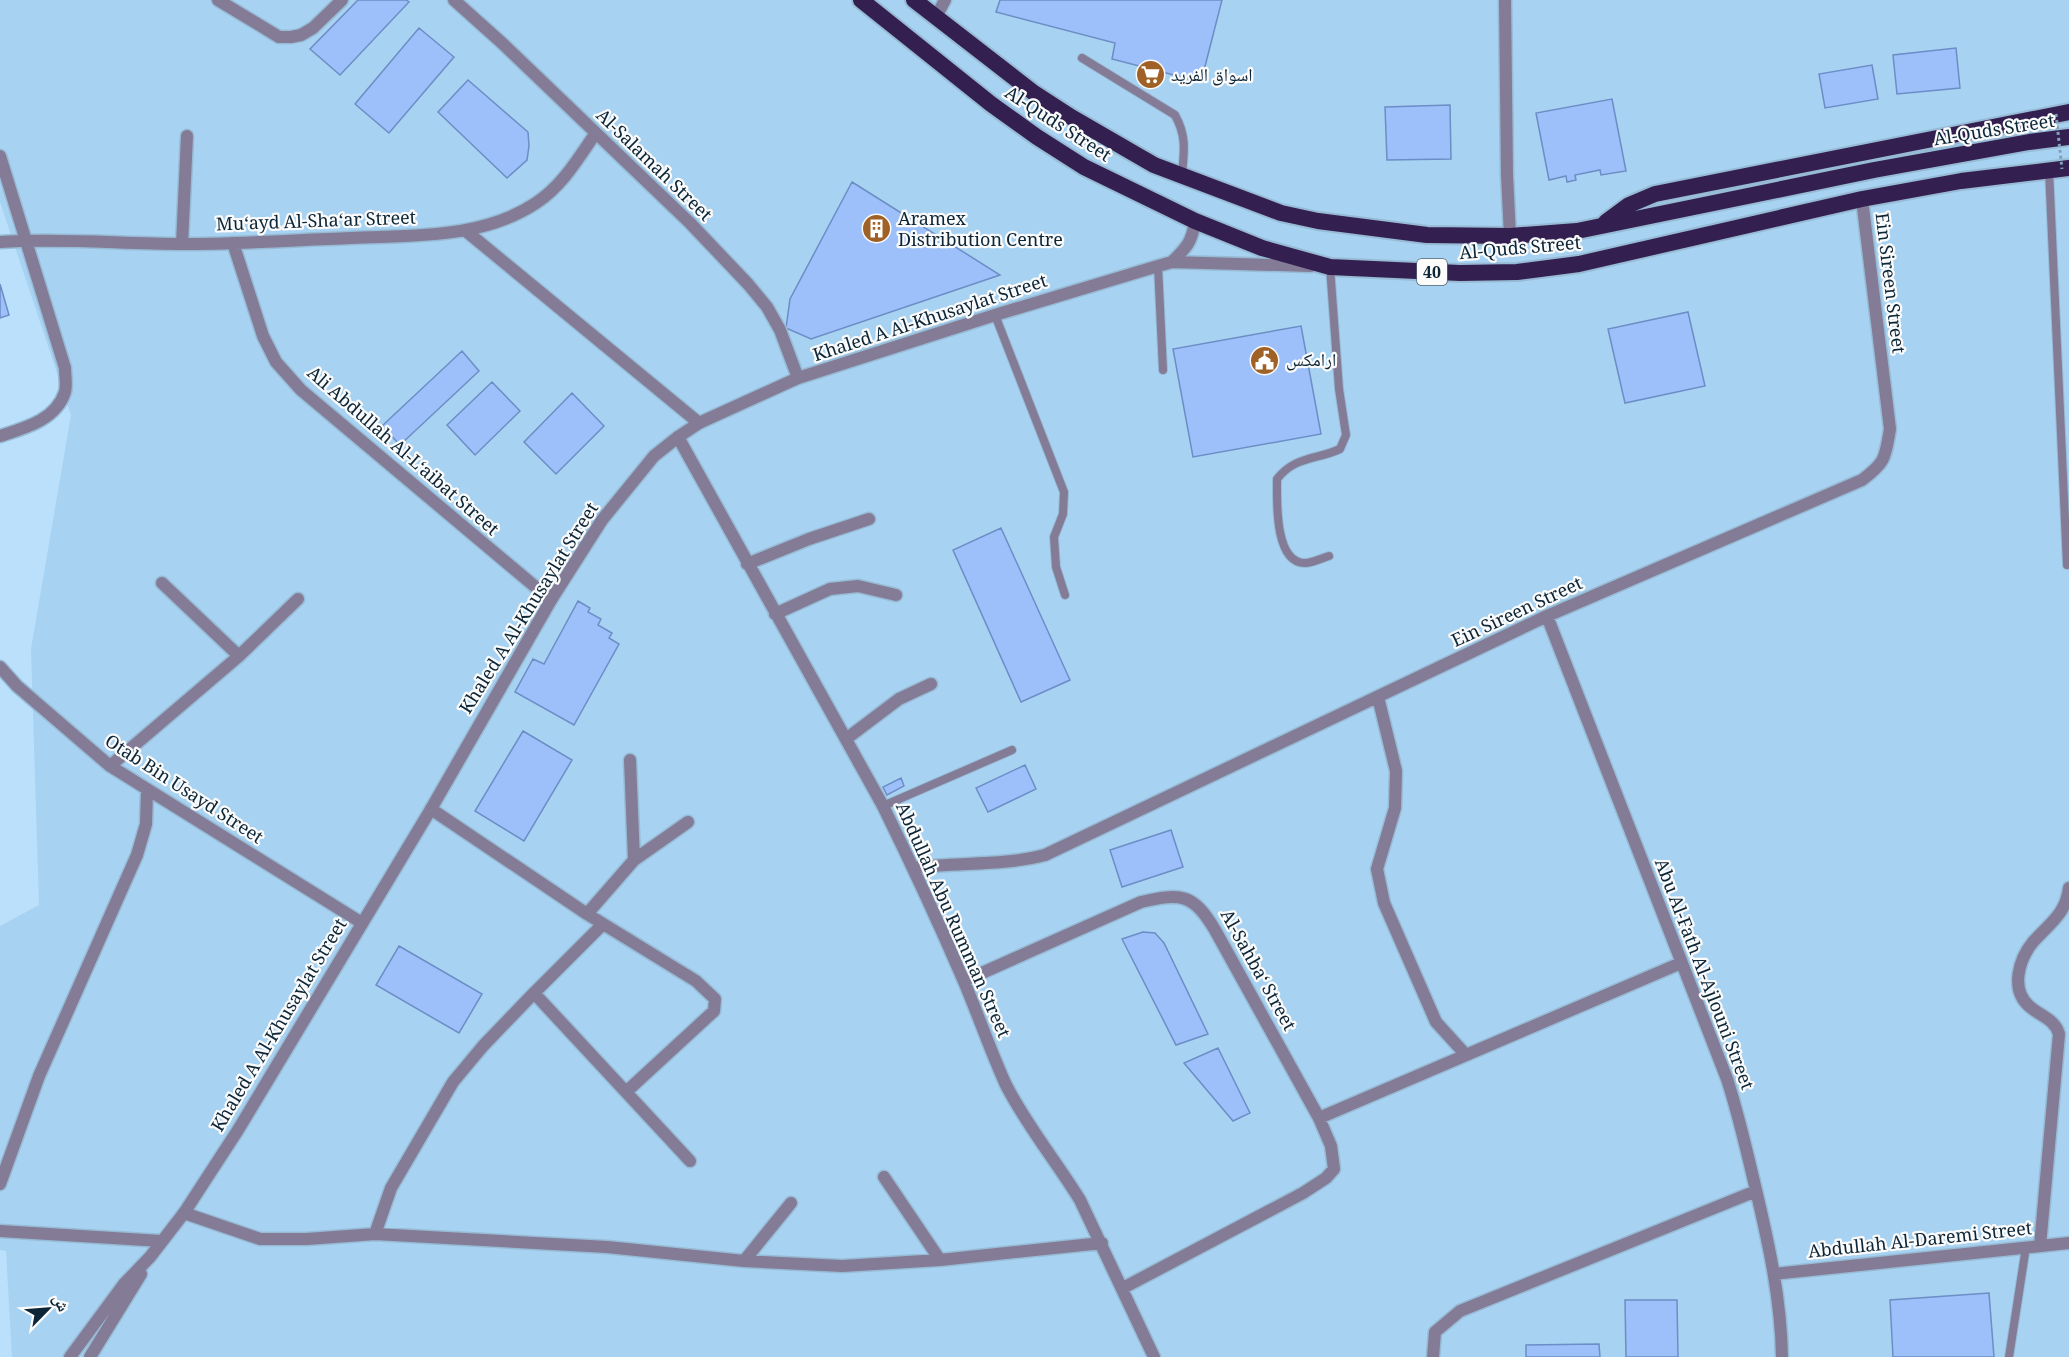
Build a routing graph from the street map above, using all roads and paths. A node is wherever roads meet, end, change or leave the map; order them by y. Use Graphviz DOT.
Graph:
graph roads {
  1 [pos="218,0"];
  2 [pos="342,0"];
  3 [pos="454,0"];
  4 [pos="861,0"];
  5 [pos="914,0"];
  6 [pos="945,0"];
  7 [pos="1505,0"];
  8 [pos="936,17"];
  9 [pos="1082,57"];
  10 [pos="2063,113"];
  11 [pos="595,134"];
  12 [pos="187,136"];
  13 [pos="2069,137"];
  14 [pos="0,156"];
  15 [pos="2060,169"];
  16 [pos="1182,176"];
  17 [pos="1862,199"];
  18 [pos="1195,221"];
  19 [pos="1600,226"];
  20 [pos="466,231"];
  21 [pos="1510,236"];
  22 [pos="27,240"];
  23 [pos="0,242"];
  24 [pos="233,243"];
  25 [pos="182,244"];
  26 [pos="1172,262"];
  27 [pos="1158,266"];
  28 [pos="1330,267"];
  29 [pos="995,315"];
  30 [pos="1163,370"];
  31 [pos="798,378"];
  32 [pos="699,423"];
  33 [pos="0,436"];
  34 [pos="678,437"];
  35 [pos="869,519"];
  36 [pos="1329,556"];
  37 [pos="747,564"];
  38 [pos="2067,565"];
  39 [pos="162,583"];
  40 [pos="896,595"];
  41 [pos="1065,595"];
  42 [pos="298,599"];
  43 [pos="550,600"];
  44 [pos="775,614"];
  45 [pos="1547,616"];
  46 [pos="239,656"];
  47 [pos="0,667"];
  48 [pos="931,684"];
  49 [pos="1378,697"];
  50 [pos="846,739"];
  51 [pos="1012,750"];
  52 [pos="630,760"];
  53 [pos="110,766"];
  54 [pos="147,790"];
  55 [pos="883,806"];
  56 [pos="431,809"];
  57 [pos="688,822"];
  58 [pos="634,860"];
  59 [pos="914,868"];
  60 [pos="2069,888"];
  61 [pos="587,914"];
  62 [pos="362,923"];
  63 [pos="603,924"];
  64 [pos="1681,963"];
  65 [pos="964,981"];
  66 [pos="534,993"];
  67 [pos="1466,1055"];
  68 [pos="626,1092"];
  69 [pos="1319,1118"];
  70 [pos="690,1161"];
  71 [pos="884,1177"];
  72 [pos="0,1184"];
  73 [pos="1756,1191"];
  74 [pos="791,1203"];
  75 [pos="184,1213"];
  76 [pos="0,1231"];
  77 [pos="375,1234"];
  78 [pos="161,1241"];
  79 [pos="2069,1243"];
  80 [pos="1102,1244"];
  81 [pos="2040,1246"];
  82 [pos="2026,1247"];
  83 [pos="150,1257"];
  84 [pos="940,1260"];
  85 [pos="744,1261"];
  86 [pos="1774,1274"];
  87 [pos="1123,1288"];
  88 [pos="94,1354"];
  89 [pos="70,1357"];
  90 [pos="1154,1357"];
  91 [pos="1433,1357"];
  92 [pos="1782,1357"];
  93 [pos="2009,1357"];
  1 -- 2 [label="street"];
  3 -- 11 [label="street, Al-Salamah Street"];
  4 -- 18 [label="highway, Al-Quds Street / 40"];
  5 -- 8 [label="highway, Al-Quds Street / 40"];
  6 -- 8 [label="street"];
  7 -- 21 [label="street"];
  8 -- 16 [label="highway, Al-Quds Street / 40"];
  9 -- 16 [label="lane"];
  10 -- 15 [label="path, bridge"];
  10 -- 19 [label="highway"];
  11 -- 20 [label="street, Mu‘ayd Al-Sha‘ar Street"];
  11 -- 31 [label="street, Al-Salamah Street"];
  12 -- 25 [label="street"];
  13 -- 19 [label="highway, Al-Quds Street / 40"];
  14 -- 22 [label="street"];
  15 -- 17 [label="highway, Al-Quds Street / 40"];
  15 -- 38 [label="lane"];
  16 -- 21 [label="highway, Al-Quds Street / 40"];
  17 -- 28 [label="highway, Al-Quds Street / 40"];
  17 -- 45 [label="street, Ein Sireen Street"];
  18 -- 26 [label="street"];
  18 -- 28 [label="highway, Al-Quds Street / 40"];
  19 -- 21 [label="highway, Al-Quds Street / 40"];
  20 -- 24 [label="street, Mu‘ayd Al-Sha‘ar Street"];
  20 -- 32 [label="street"];
  22 -- 23 [label="street, Mu‘ayd Al-Sha‘ar Street"];
  22 -- 25 [label="street, Mu‘ayd Al-Sha‘ar Street"];
  22 -- 33 [label="street"];
  24 -- 25 [label="street, Mu‘ayd Al-Sha‘ar Street"];
  24 -- 43 [label="street, Ali Abdullah Al-L‘aibat Street"];
  26 -- 27 [label="street, Khaled A Al-Khusaylat Street"];
  26 -- 28 [label="street, Khaled A Al-Khusaylat Street"];
  27 -- 29 [label="street, Khaled A Al-Khusaylat Street"];
  27 -- 30 [label="lane"];
  28 -- 36 [label="lane"];
  29 -- 31 [label="street, Khaled A Al-Khusaylat Street"];
  29 -- 41 [label="lane"];
  31 -- 32 [label="street, Khaled A Al-Khusaylat Street"];
  32 -- 34 [label="street, Khaled A Al-Khusaylat Street"];
  34 -- 37 [label="street, Abdullah Abu Rumman Street"];
  34 -- 43 [label="street, Khaled A Al-Khusaylat Street"];
  35 -- 37 [label="street"];
  37 -- 44 [label="street, Abdullah Abu Rumman Street"];
  39 -- 46 [label="street"];
  40 -- 44 [label="street"];
  42 -- 46 [label="street"];
  43 -- 56 [label="street, Khaled A Al-Khusaylat Street"];
  44 -- 50 [label="street, Abdullah Abu Rumman Street"];
  45 -- 49 [label="street, Ein Sireen Street"];
  45 -- 64 [label="street, Abu Al-Fath Al-Ajlouni Street"];
  46 -- 53 [label="street"];
  47 -- 53 [label="street, Otab Bin Usayd Street"];
  48 -- 50 [label="street"];
  49 -- 59 [label="street, Ein Sireen Street"];
  49 -- 67 [label="street"];
  50 -- 55 [label="street, Abdullah Abu Rumman Street"];
  51 -- 55 [label="lane"];
  52 -- 58 [label="street"];
  53 -- 54 [label="street, Otab Bin Usayd Street"];
  54 -- 62 [label="street, Otab Bin Usayd Street"];
  54 -- 72 [label="street"];
  55 -- 59 [label="street, Abdullah Abu Rumman Street"];
  56 -- 61 [label="street"];
  56 -- 62 [label="street, Khaled A Al-Khusaylat Street"];
  57 -- 58 [label="street"];
  58 -- 61 [label="street"];
  59 -- 65 [label="street, Abdullah Abu Rumman Street"];
  60 -- 81 [label="street"];
  61 -- 63 [label="street"];
  62 -- 75 [label="street, Khaled A Al-Khusaylat Street"];
  63 -- 66 [label="street"];
  63 -- 68 [label="street"];
  64 -- 67 [label="street"];
  64 -- 73 [label="street, Abu Al-Fath Al-Ajlouni Street"];
  65 -- 69 [label="street, Al-Sahba‘ Street"];
  65 -- 80 [label="street, Abdullah Abu Rumman Street"];
  66 -- 68 [label="street"];
  66 -- 77 [label="street"];
  67 -- 69 [label="street"];
  68 -- 70 [label="street"];
  69 -- 87 [label="street, Al-Sahba‘ Street"];
  71 -- 84 [label="street"];
  73 -- 86 [label="street, Abu Al-Fath Al-Ajlouni Street"];
  73 -- 91 [label="street"];
  74 -- 85 [label="street"];
  75 -- 77 [label="street"];
  75 -- 78 [label="street, Khaled A Al-Khusaylat Street"];
  76 -- 78 [label="street"];
  77 -- 85 [label="street"];
  78 -- 83 [label="street, Khaled A Al-Khusaylat Street"];
  79 -- 81 [label="street, Abdullah Al-Daremi Street"];
  80 -- 84 [label="street"];
  80 -- 87 [label="street, Abdullah Abu Rumman Street"];
  81 -- 82 [label="street, Abdullah Al-Daremi Street"];
  82 -- 86 [label="street, Abdullah Al-Daremi Street"];
  82 -- 93 [label="lane"];
  83 -- 88 [label="street, Khaled A Al-Khusaylat Street"];
  83 -- 89 [label="street, Khaled A Al-Khusaylat Street"];
  84 -- 85 [label="street"];
  86 -- 92 [label="street, Abu Al-Fath Al-Ajlouni Street"];
  87 -- 90 [label="street, Abdullah Abu Rumman Street"];
}
